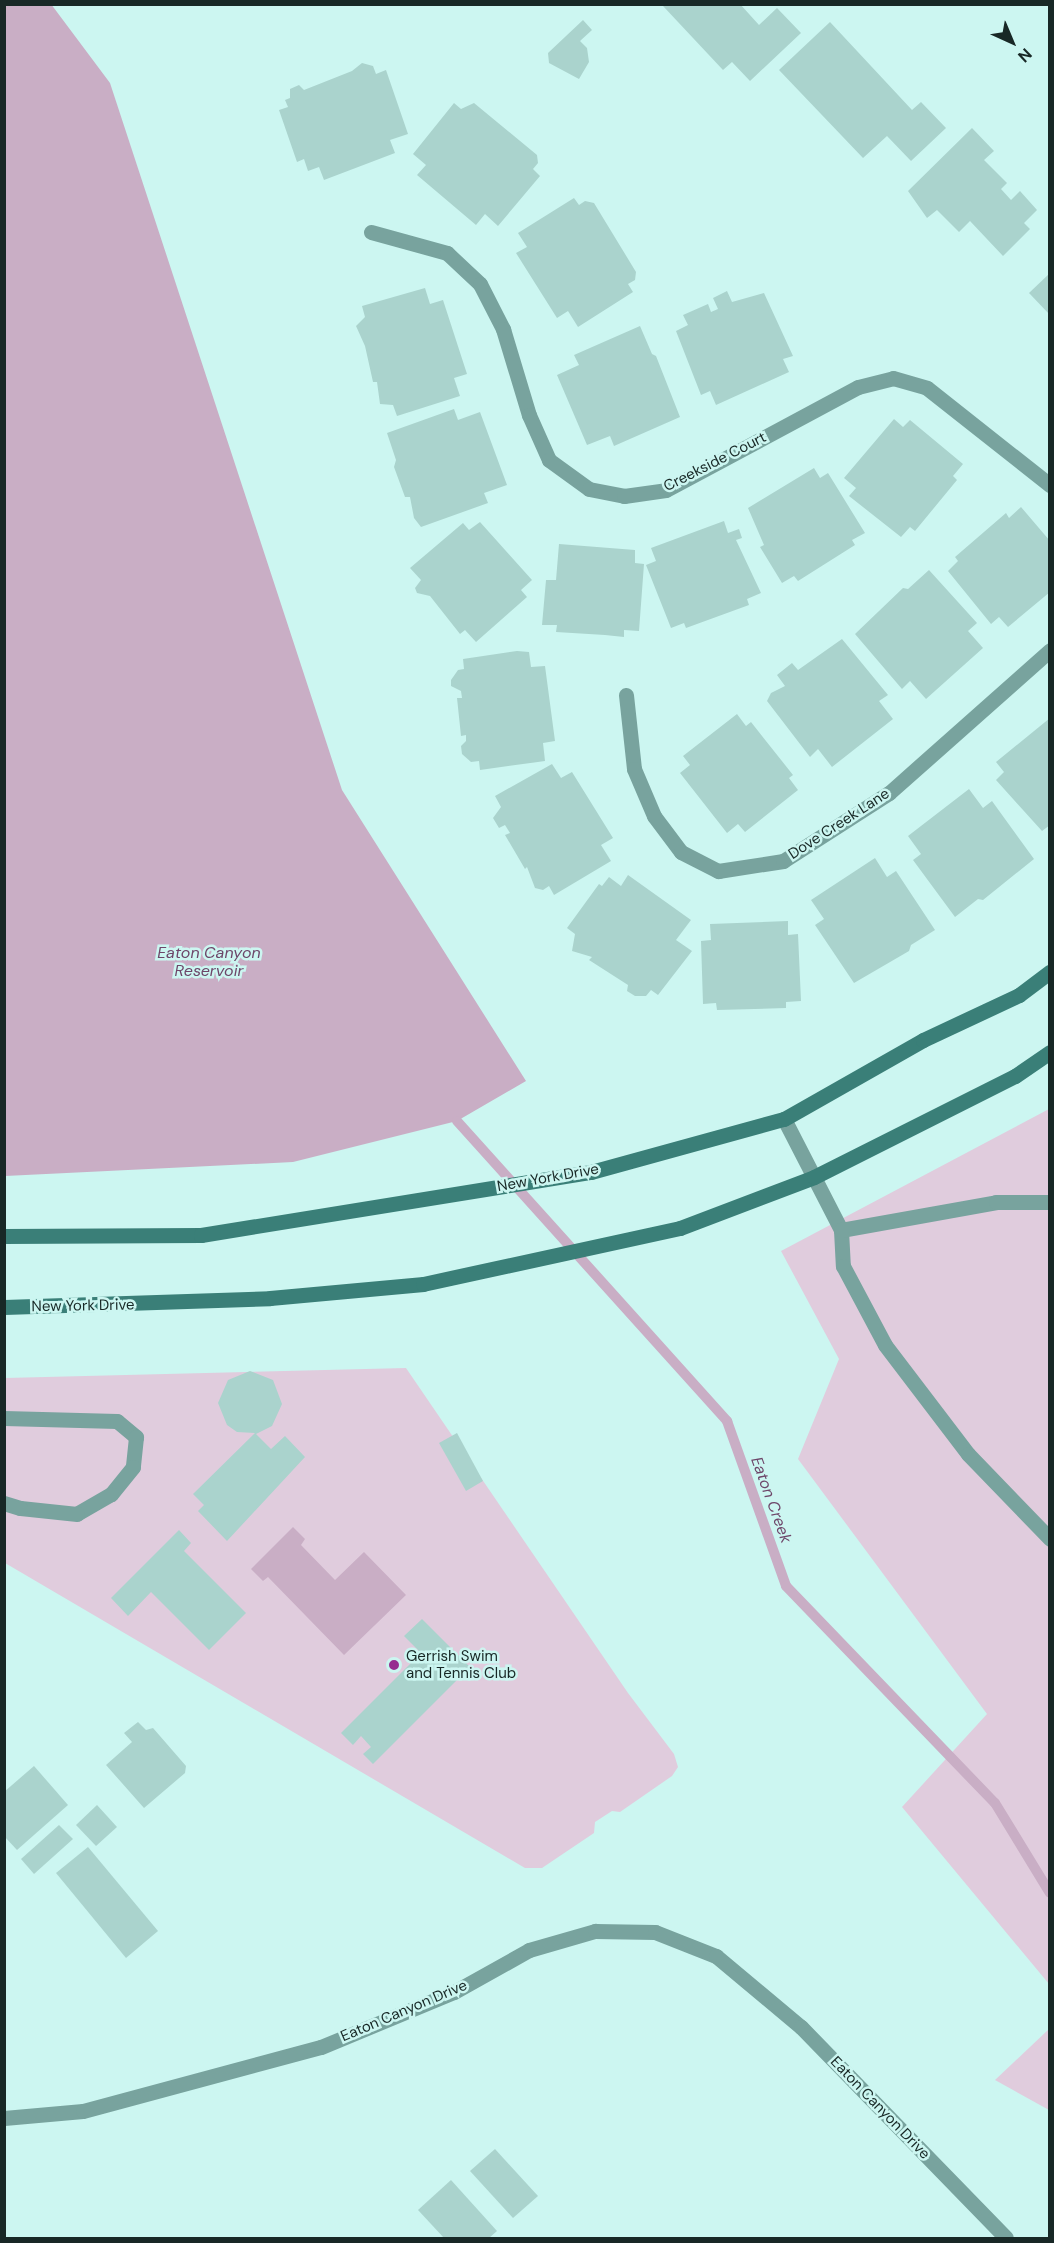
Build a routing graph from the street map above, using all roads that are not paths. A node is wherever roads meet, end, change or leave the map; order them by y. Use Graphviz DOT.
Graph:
graph roads {
  1 [pos="370,232"];
  2 [pos="1050,485"];
  3 [pos="1050,650"];
  4 [pos="626,695"];
  5 [pos="1050,972"];
  6 [pos="1050,1052"];
  7 [pos="784,1119"];
  8 [pos="814,1177"];
  9 [pos="1050,1202"];
  10 [pos="841,1230"];
  11 [pos="4,1236"];
  12 [pos="4,1307"];
  13 [pos="4,1418"];
  14 [pos="4,1503"];
  15 [pos="1050,1539"];
  16 [pos="4,2118"];
  17 [pos="1006,2238"];
  1 -- 2 [label="street, Creekside Court"];
  3 -- 4 [label="street, Dove Creek Lane"];
  5 -- 7 [label="main road, New York Drive"];
  6 -- 8 [label="main road, New York Drive"];
  7 -- 8 [label="street"];
  7 -- 11 [label="main road, New York Drive"];
  8 -- 10 [label="street"];
  8 -- 12 [label="main road, New York Drive"];
  9 -- 10 [label="street"];
  10 -- 15 [label="street"];
  13 -- 14 [label="street"];
  16 -- 17 [label="street, Eaton Canyon Drive"];
}
